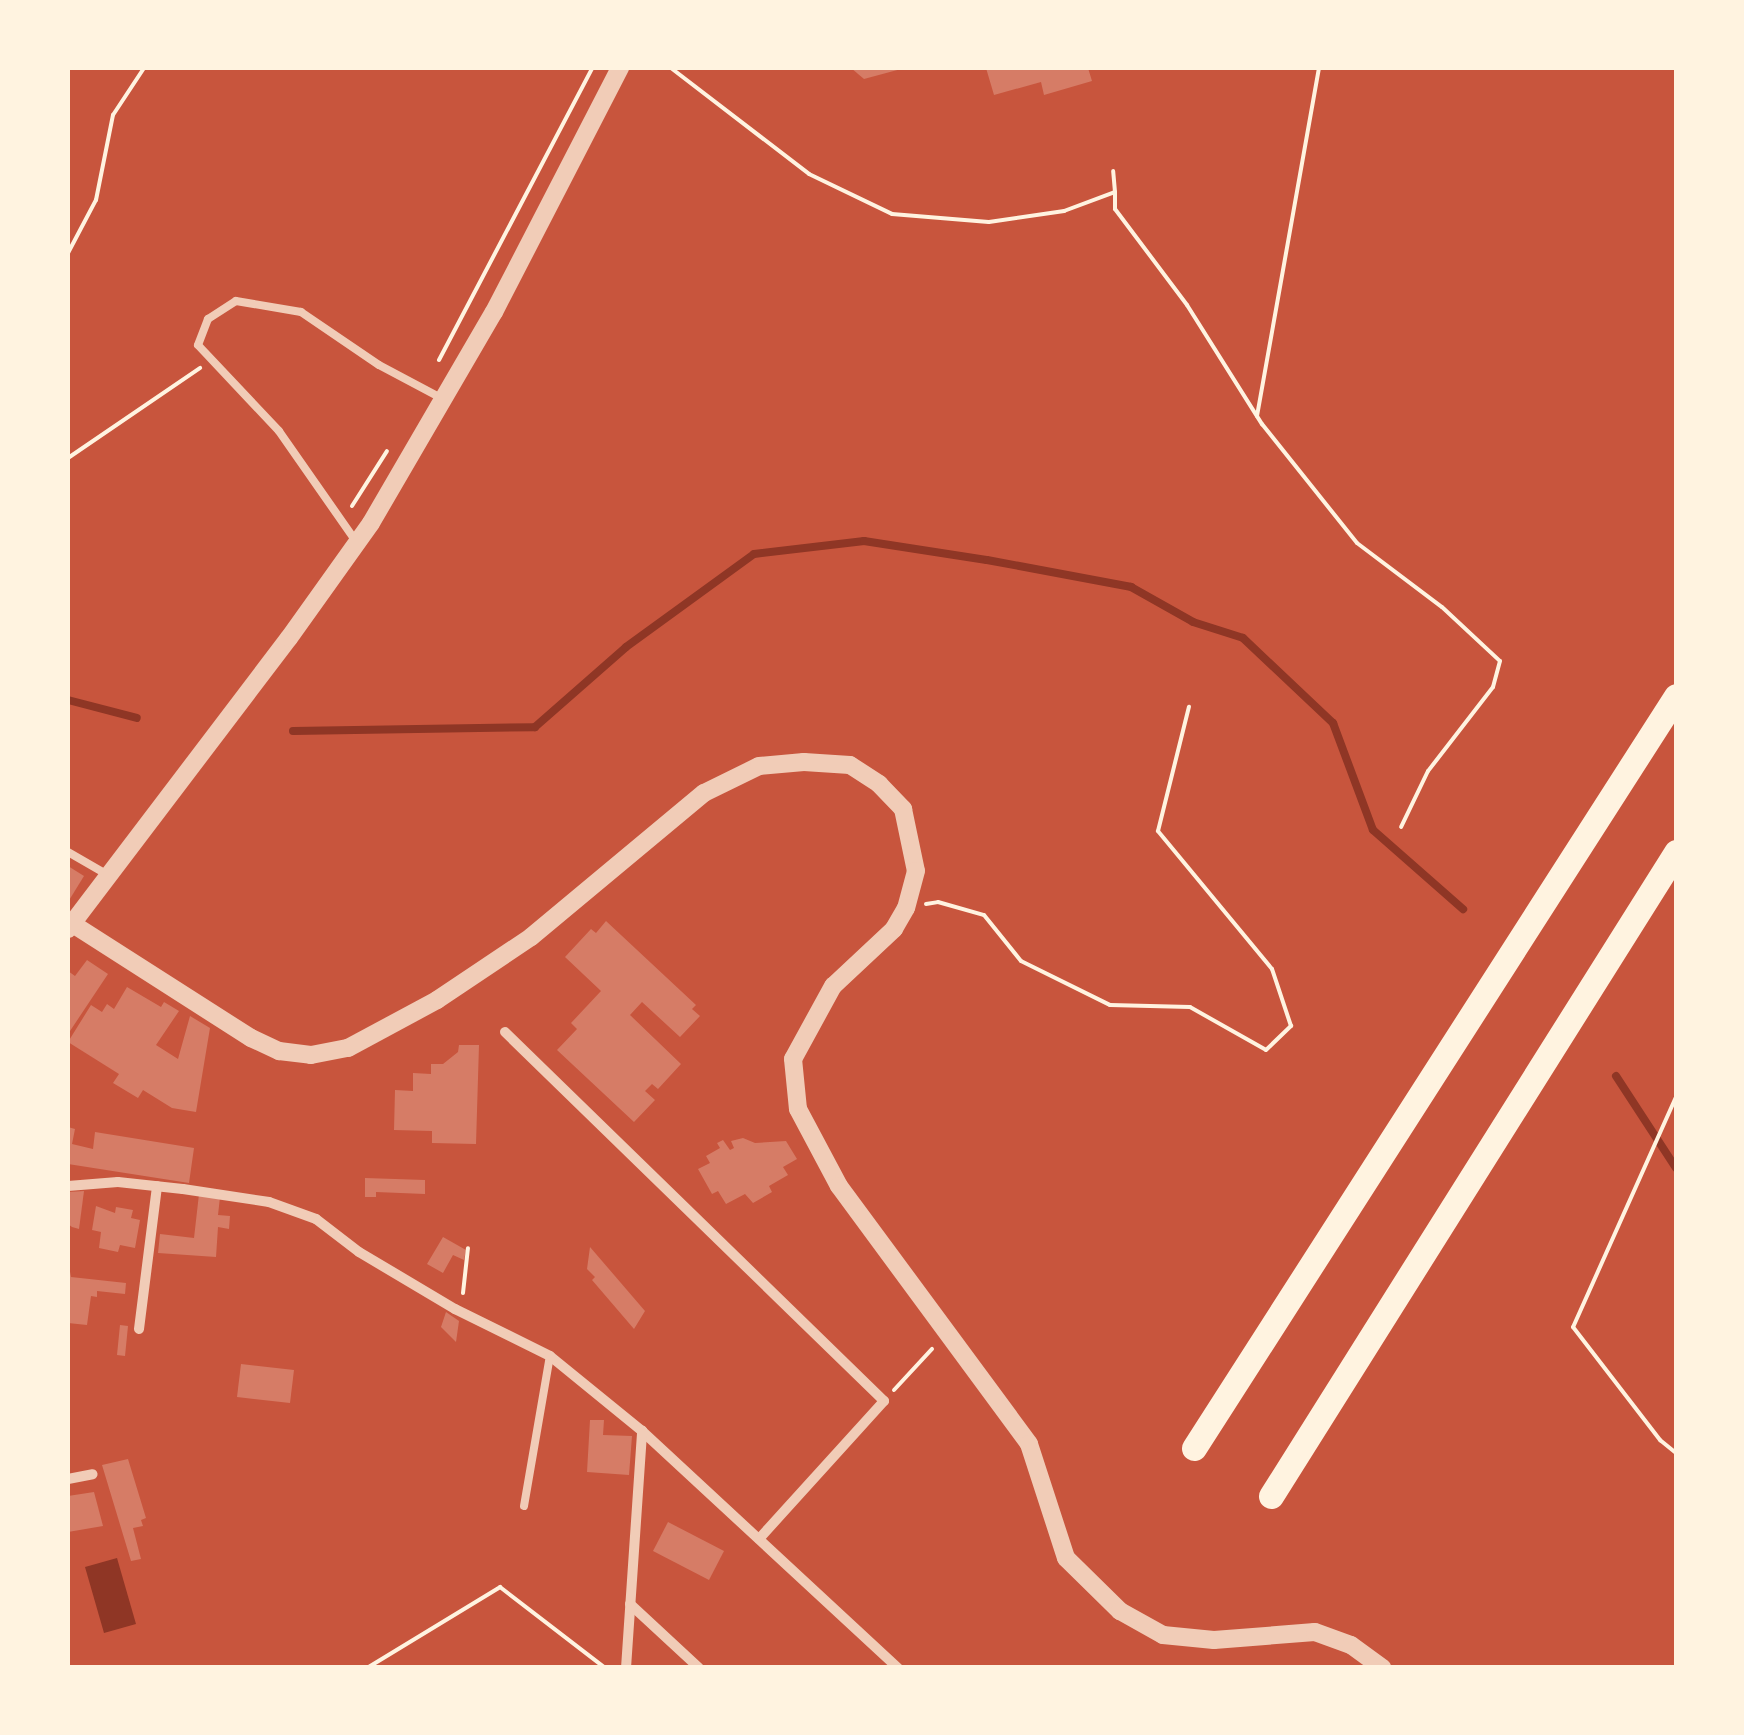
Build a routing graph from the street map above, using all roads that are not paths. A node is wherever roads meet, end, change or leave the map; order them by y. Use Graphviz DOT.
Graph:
graph roads {
  1 [pos="620,68"];
  2 [pos="443,400"];
  3 [pos="357,543"];
  4 [pos="1676,696"];
  5 [pos="68,852"];
  6 [pos="1676,852"];
  7 [pos="108,876"];
  8 [pos="69,924"];
  9 [pos="504,1032"];
  10 [pos="68,1186"];
  11 [pos="157,1186"];
  12 [pos="138,1328"];
  13 [pos="550,1356"];
  14 [pos="642,1430"];
  15 [pos="1194,1448"];
  16 [pos="93,1474"];
  17 [pos="68,1478"];
  18 [pos="1272,1496"];
  19 [pos="524,1506"];
  20 [pos="758,1539"];
  21 [pos="630,1604"];
  22 [pos="626,1668"];
  23 [pos="699,1668"];
  24 [pos="898,1668"];
  25 [pos="1383,1668"];
  1 -- 2 [label="street"];
  2 -- 3 [label="street"];
  2 -- 3 [label="lane"];
  3 -- 7 [label="street"];
  4 -- 15 [label="highway"];
  5 -- 7 [label="lane"];
  6 -- 18 [label="highway"];
  7 -- 8 [label="street"];
  8 -- 25 [label="street"];
  9 -- 20 [label="street"];
  10 -- 11 [label="street"];
  11 -- 12 [label="street"];
  11 -- 13 [label="street"];
  13 -- 14 [label="street"];
  13 -- 19 [label="lane"];
  14 -- 20 [label="street"];
  14 -- 21 [label="street"];
  16 -- 17 [label="street"];
  20 -- 24 [label="street"];
  21 -- 22 [label="street"];
  21 -- 23 [label="street"];
}
